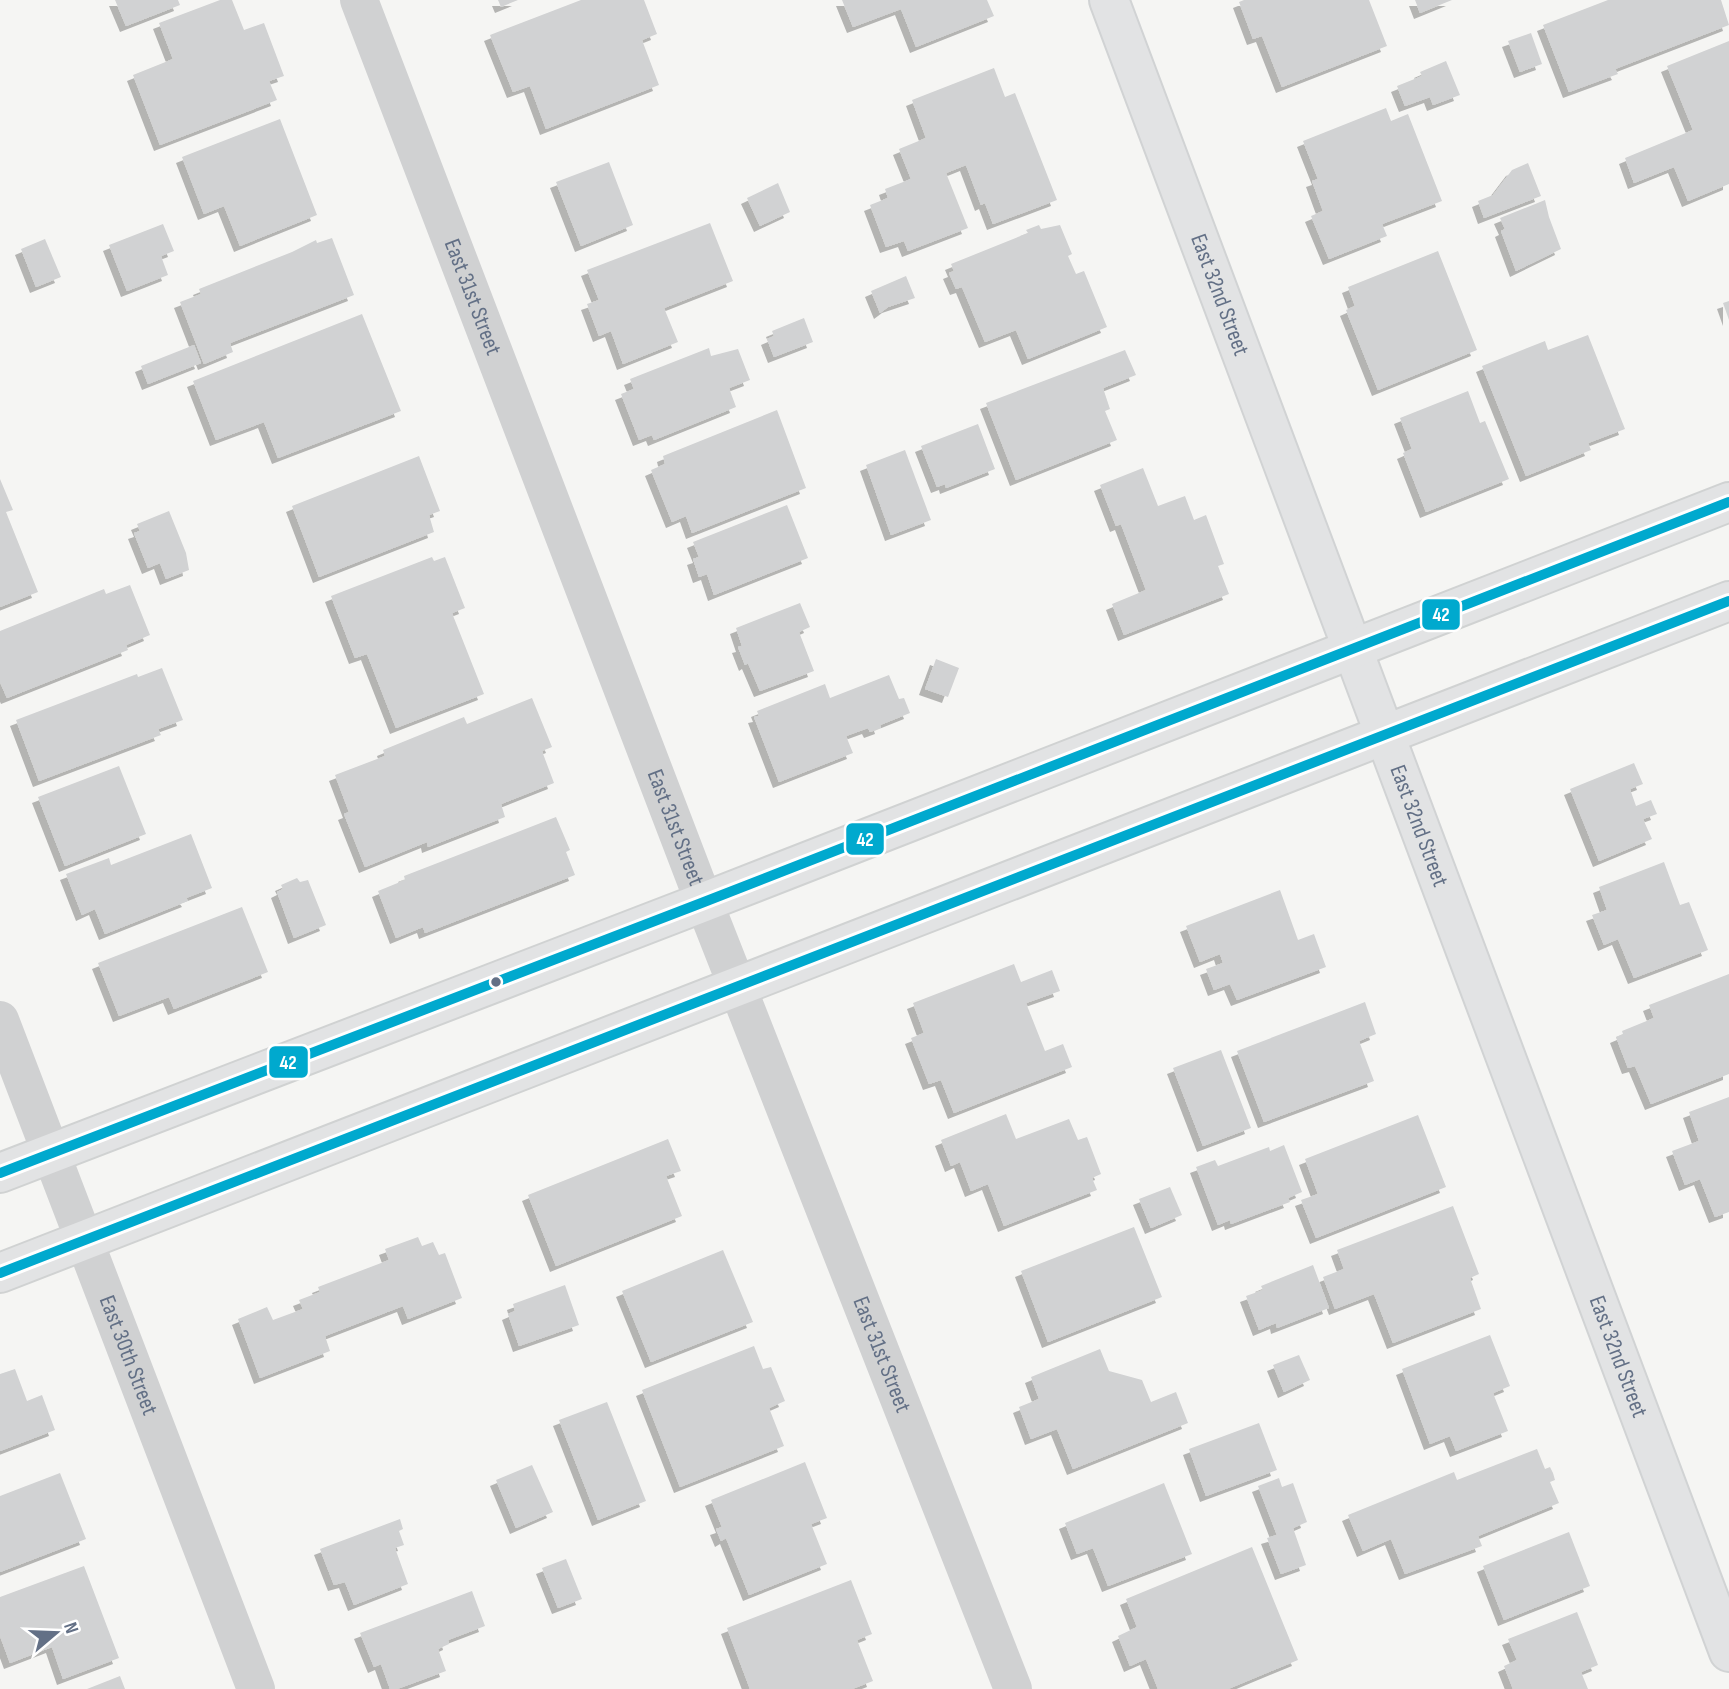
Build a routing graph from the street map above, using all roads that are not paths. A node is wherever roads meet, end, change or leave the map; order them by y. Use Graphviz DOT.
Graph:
graph roads {
  1 [pos="359,0"];
  2 [pos="1109,0"];
  3 [pos="1729,502"];
  4 [pos="1729,601"];
  5 [pos="1353,649"];
  6 [pos="1386,736"];
  7 [pos="704,902"];
  8 [pos="738,988"];
  9 [pos="0,1020"];
  10 [pos="53,1153"];
  11 [pos="0,1173"];
  12 [pos="86,1239"];
  13 [pos="0,1273"];
  14 [pos="1729,1652"];
  15 [pos="256,1689"];
  16 [pos="1013,1689"];
  1 -- 7 [label="street, East 31st Street"];
  2 -- 5 [label="main road, East 32nd Street"];
  3 -- 5 [label="main road"];
  4 -- 6 [label="main road"];
  5 -- 6 [label="main road, East 32nd Street"];
  5 -- 7 [label="main road"];
  6 -- 8 [label="main road"];
  6 -- 14 [label="main road, East 32nd Street"];
  7 -- 8 [label="street, East 31st Street"];
  7 -- 10 [label="main road"];
  8 -- 12 [label="main road"];
  8 -- 16 [label="street, East 31st Street"];
  9 -- 10 [label="street, East 30th Street"];
  10 -- 11 [label="main road"];
  10 -- 12 [label="street, East 30th Street"];
  12 -- 13 [label="main road"];
  12 -- 15 [label="street, East 30th Street"];
}
